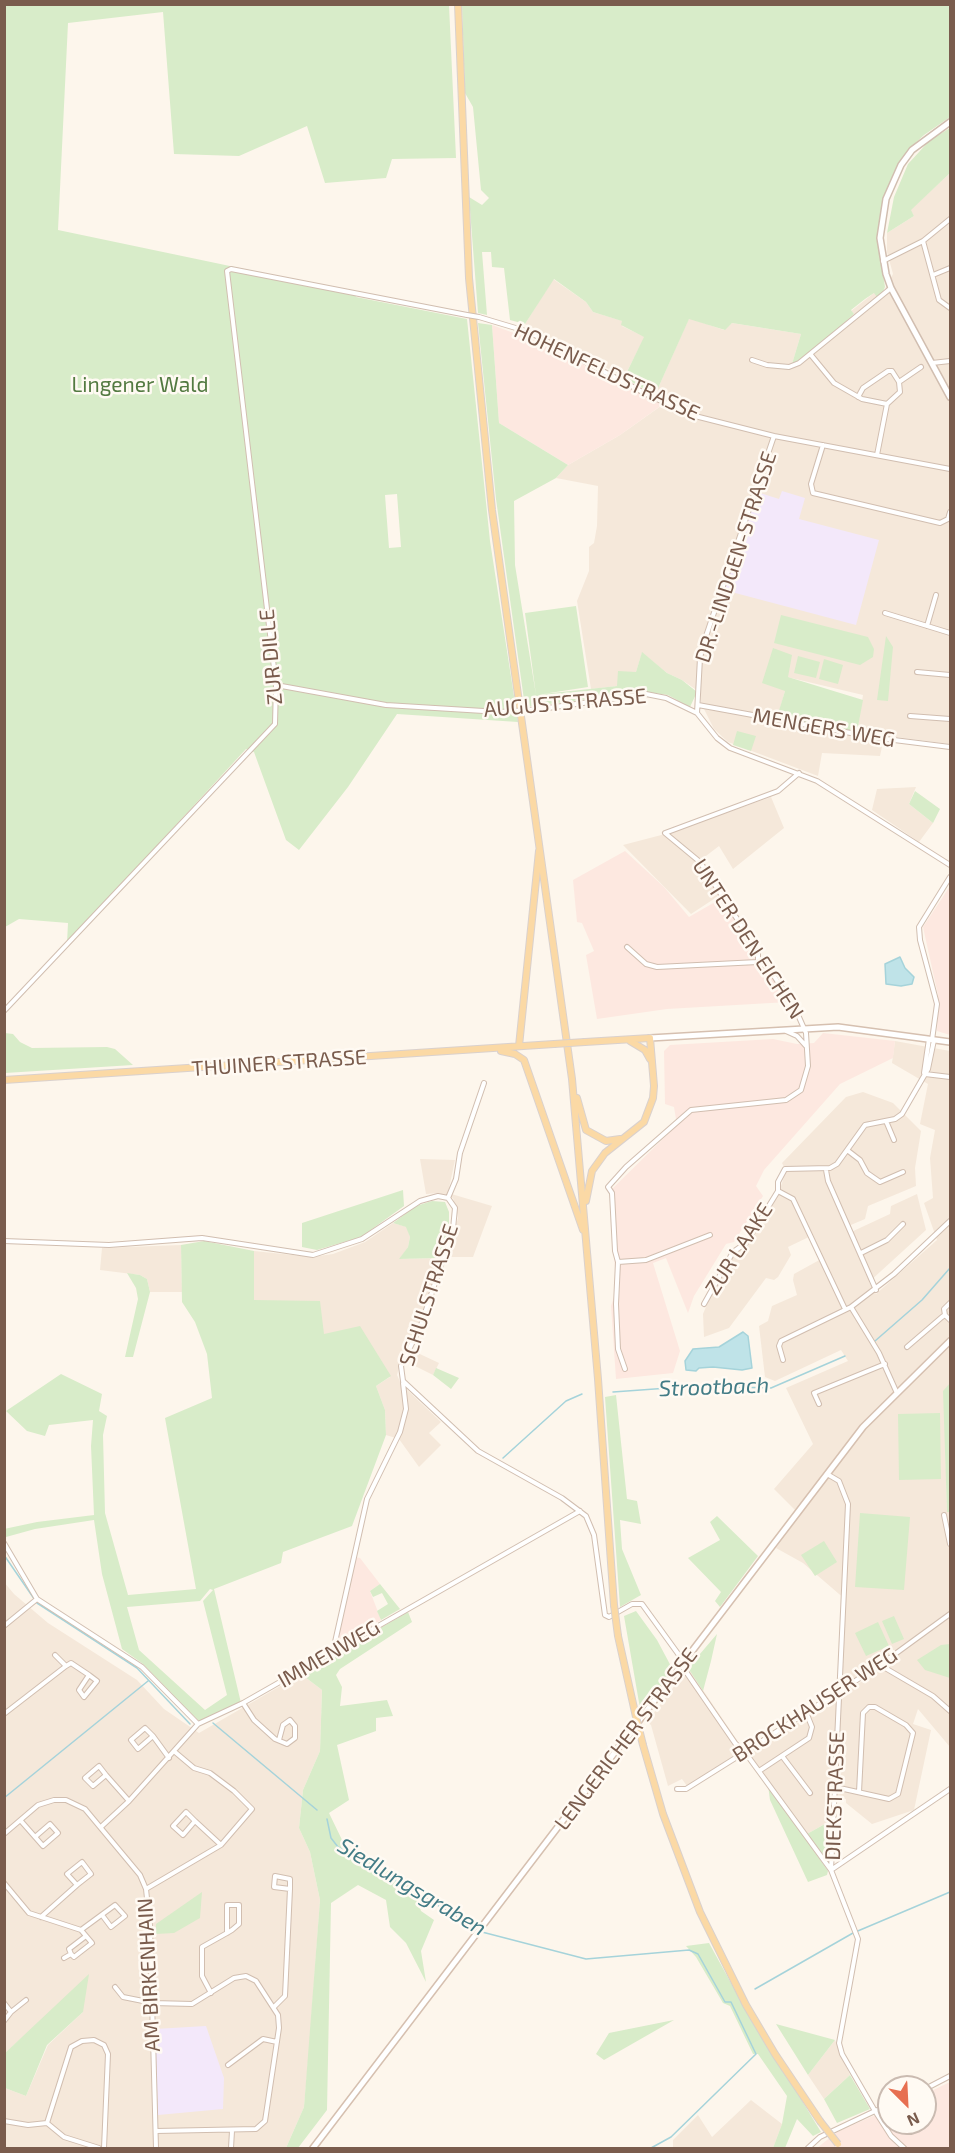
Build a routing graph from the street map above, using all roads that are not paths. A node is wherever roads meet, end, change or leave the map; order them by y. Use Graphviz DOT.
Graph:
graph roads {
  1 [pos="458,4"];
  2 [pos="951,122"];
  3 [pos="951,219"];
  4 [pos="923,241"];
  5 [pos="883,261"];
  6 [pos="951,268"];
  7 [pos="228,269"];
  8 [pos="933,275"];
  9 [pos="891,288"];
  10 [pos="951,308"];
  11 [pos="811,355"];
  12 [pos="752,360"];
  13 [pos="951,361"];
  14 [pos="932,363"];
  15 [pos="921,367"];
  16 [pos="899,382"];
  17 [pos="858,398"];
  18 [pos="951,398"];
  19 [pos="887,404"];
  20 [pos="774,436"];
  21 [pos="823,445"];
  22 [pos="877,455"];
  23 [pos="951,469"];
  24 [pos="951,512"];
  25 [pos="936,595"];
  26 [pos="885,613"];
  27 [pos="927,626"];
  28 [pos="951,633"];
  29 [pos="917,672"];
  30 [pos="951,675"];
  31 [pos="276,685"];
  32 [pos="698,705"];
  33 [pos="697,713"];
  34 [pos="910,716"];
  35 [pos="951,720"];
  36 [pos="951,747"];
  37 [pos="799,773"];
  38 [pos="540,838"];
  39 [pos="951,865"];
  40 [pos="951,877"];
  41 [pos="627,947"];
  42 [pos="758,962"];
  43 [pos="4,1011"];
  44 [pos="804,1027"];
  45 [pos="778,1029"];
  46 [pos="650,1038"];
  47 [pos="627,1039"];
  48 [pos="932,1040"];
  49 [pos="951,1042"];
  50 [pos="519,1046"];
  51 [pos="530,1046"];
  52 [pos="807,1046"];
  53 [pos="493,1049"];
  54 [pos="524,1060"];
  55 [pos="652,1064"];
  56 [pos="924,1074"];
  57 [pos="4,1076"];
  58 [pos="951,1077"];
  59 [pos="4,1080"];
  60 [pos="16,1080"];
  61 [pos="572,1080"];
  62 [pos="484,1083"];
  63 [pos="886,1121"];
  64 [pos="626,1138"];
  65 [pos="894,1140"];
  66 [pos="847,1150"];
  67 [pos="826,1170"];
  68 [pos="903,1172"];
  69 [pos="778,1191"];
  70 [pos="448,1198"];
  71 [pos="585,1220"];
  72 [pos="951,1221"];
  73 [pos="903,1224"];
  74 [pos="710,1235"];
  75 [pos="4,1241"];
  76 [pos="587,1251"];
  77 [pos="861,1253"];
  78 [pos="618,1262"];
  79 [pos="876,1290"];
  80 [pos="704,1304"];
  81 [pos="951,1304"];
  82 [pos="851,1307"];
  83 [pos="845,1309"];
  84 [pos="945,1315"];
  85 [pos="951,1320"];
  86 [pos="951,1341"];
  87 [pos="906,1347"];
  88 [pos="783,1360"];
  89 [pos="885,1364"];
  90 [pos="625,1369"];
  91 [pos="403,1382"];
  92 [pos="896,1391"];
  93 [pos="819,1404"];
  94 [pos="827,1474"];
  95 [pos="580,1511"];
  96 [pos="944,1515"];
  97 [pos="4,1543"];
  98 [pos="951,1544"];
  99 [pos="37,1599"];
  100 [pos="951,1614"];
  101 [pos="5,1623"];
  102 [pos="333,1652"];
  103 [pos="55,1655"];
  104 [pos="683,1664"];
  105 [pos="66,1665"];
  106 [pos="880,1665"];
  107 [pos="89,1675"];
  108 [pos="839,1691"];
  109 [pos="243,1703"];
  110 [pos="951,1711"];
  111 [pos="806,1712"];
  112 [pos="4,1714"];
  113 [pos="198,1724"];
  114 [pos="153,1737"];
  115 [pos="279,1740"];
  116 [pos="175,1752"];
  117 [pos="745,1752"];
  118 [pos="782,1756"];
  119 [pos="169,1758"];
  120 [pos="759,1771"];
  121 [pos="106,1775"];
  122 [pos="835,1787"];
  123 [pos="677,1789"];
  124 [pos="951,1789"];
  125 [pos="860,1792"];
  126 [pos="810,1793"];
  127 [pos="129,1802"];
  128 [pos="21,1821"];
  129 [pos="195,1821"];
  130 [pos="102,1826"];
  131 [pos="4,1834"];
  132 [pos="35,1837"];
  133 [pos="220,1845"];
  134 [pos="831,1870"];
  135 [pos="4,1883"];
  136 [pos="76,1885"];
  137 [pos="146,1889"];
  138 [pos="290,1889"];
  139 [pos="102,1915"];
  140 [pos="40,1917"];
  141 [pos="81,1930"];
  142 [pos="227,1933"];
  143 [pos="86,1936"];
  144 [pos="71,1954"];
  145 [pos="64,1958"];
  146 [pos="115,1987"];
  147 [pos="212,1993"];
  148 [pos="26,2000"];
  149 [pos="4,2003"];
  150 [pos="153,2003"];
  151 [pos="274,2007"];
  152 [pos="11,2012"];
  153 [pos="4,2021"];
  154 [pos="277,2042"];
  155 [pos="228,2065"];
  156 [pos="951,2076"];
  157 [pos="937,2083"];
  158 [pos="875,2111"];
  159 [pos="4,2121"];
  160 [pos="47,2123"];
  161 [pos="156,2131"];
  162 [pos="232,2131"];
  163 [pos="840,2146"];
  164 [pos="99,2148"];
  165 [pos="104,2148"];
  166 [pos="156,2148"];
  167 [pos="231,2148"];
  168 [pos="313,2148"];
  169 [pos="808,2148"];
  170 [pos="904,2148"];
  1 -- 38 [label="main road"];
  2 -- 5 [label="main road"];
  3 -- 4 [label="street"];
  4 -- 5 [label="street"];
  4 -- 8 [label="street"];
  5 -- 9 [label="main road"];
  6 -- 8 [label="street"];
  7 -- 20 [label="street, HOHENFELDSTRASSE, bridge"];
  7 -- 31 [label="street, ZUR DILLE"];
  8 -- 10 [label="street"];
  9 -- 11 [label="street"];
  9 -- 14 [label="main road"];
  11 -- 12 [label="street"];
  11 -- 17 [label="street"];
  13 -- 14 [label="street"];
  14 -- 18 [label="main road"];
  15 -- 16 [label="street"];
  16 -- 17 [label="street"];
  16 -- 19 [label="street"];
  17 -- 19 [label="street"];
  19 -- 22 [label="street"];
  20 -- 21 [label="street, HOHENFELDSTRASSE"];
  20 -- 32 [label="street, DR.-LINDGEN-STRASSE"];
  21 -- 22 [label="street, HOHENFELDSTRASSE"];
  21 -- 24 [label="street"];
  22 -- 23 [label="street, HOHENFELDSTRASSE"];
  25 -- 27 [label="street"];
  26 -- 27 [label="street"];
  27 -- 28 [label="street"];
  29 -- 30 [label="street"];
  31 -- 33 [label="street, AUGUSTSTRASSE, bridge"];
  31 -- 43 [label="street, ZUR DILLE"];
  32 -- 33 [label="street, DR.-LINDGEN-STRASSE"];
  32 -- 36 [label="street, MENGERS WEG"];
  33 -- 37 [label="street, AUGUSTSTRASSE"];
  34 -- 35 [label="street"];
  37 -- 39 [label="street, AUGUSTSTRASSE"];
  37 -- 42 [label="street, UNTER DEN EICHEN"];
  38 -- 50 [label="main road"];
  38 -- 61 [label="main road"];
  40 -- 48 [label="street"];
  41 -- 42 [label="street"];
  42 -- 44 [label="street, UNTER DEN EICHEN"];
  44 -- 45 [label="main road"];
  44 -- 48 [label="main road"];
  44 -- 52 [label="street, UNTER DEN EICHEN"];
  45 -- 46 [label="main road"];
  45 -- 52 [label="street"];
  46 -- 47 [label="main road, THUINER STRASSE"];
  46 -- 55 [label="main road"];
  47 -- 51 [label="main road, THUINER STRASSE, bridge"];
  47 -- 55 [label="main road"];
  48 -- 49 [label="main road"];
  48 -- 56 [label="street"];
  50 -- 51 [label="main road, THUINER STRASSE"];
  50 -- 53 [label="main road, THUINER STRASSE"];
  51 -- 54 [label="main road"];
  52 -- 78 [label="street, UNTER DEN EICHEN"];
  53 -- 54 [label="main road"];
  53 -- 60 [label="main road, THUINER STRASSE"];
  54 -- 76 [label="main road"];
  55 -- 64 [label="main road"];
  56 -- 58 [label="street"];
  56 -- 63 [label="street"];
  57 -- 60 [label="main road"];
  59 -- 60 [label="main road, THUINER STRASSE"];
  61 -- 64 [label="main road"];
  61 -- 71 [label="main road"];
  62 -- 70 [label="street, SCHULSTRASSE"];
  63 -- 65 [label="street"];
  63 -- 66 [label="street"];
  64 -- 71 [label="main road"];
  66 -- 67 [label="street"];
  66 -- 68 [label="street"];
  67 -- 69 [label="street, ZUR LAAKE"];
  67 -- 77 [label="street"];
  69 -- 80 [label="street, ZUR LAAKE"];
  69 -- 83 [label="street"];
  70 -- 75 [label="street, SCHULSTRASSE"];
  70 -- 91 [label="street, SCHULSTRASSE"];
  71 -- 76 [label="main road"];
  72 -- 79 [label="street"];
  73 -- 77 [label="street"];
  74 -- 78 [label="street"];
  76 -- 163 [label="main road, bridge"];
  77 -- 79 [label="street"];
  78 -- 90 [label="street, UNTER DEN EICHEN"];
  79 -- 82 [label="street"];
  81 -- 84 [label="street"];
  82 -- 83 [label="street"];
  82 -- 89 [label="street"];
  83 -- 88 [label="street"];
  84 -- 85 [label="street"];
  84 -- 87 [label="street"];
  86 -- 92 [label="main road, LENGERICHER STRASSE"];
  89 -- 92 [label="street"];
  89 -- 93 [label="street"];
  91 -- 95 [label="street, SCHULSTRASSE"];
  91 -- 102 [label="street"];
  92 -- 94 [label="main road, LENGERICHER STRASSE"];
  94 -- 104 [label="main road, LENGERICHER STRASSE"];
  94 -- 108 [label="street, DIEKSTRASSE"];
  95 -- 102 [label="street, IMMENWEG"];
  95 -- 104 [label="street, SCHULSTRASSE"];
  96 -- 98 [label="street"];
  97 -- 99 [label="street"];
  99 -- 101 [label="street"];
  99 -- 113 [label="street"];
  100 -- 106 [label="street, BROCKHAUSER WEG"];
  102 -- 109 [label="street, IMMENWEG"];
  103 -- 105 [label="street"];
  104 -- 117 [label="street, SCHULSTRASSE"];
  104 -- 168 [label="main road, LENGERICHER STRASSE"];
  105 -- 107 [label="street"];
  105 -- 112 [label="street"];
  106 -- 108 [label="street, BROCKHAUSER WEG"];
  106 -- 110 [label="street"];
  107 -- 107 [label="street"];
  108 -- 111 [label="street, BROCKHAUSER WEG"];
  108 -- 122 [label="street, DIEKSTRASSE"];
  109 -- 113 [label="street, IMMENWEG"];
  109 -- 115 [label="street"];
  111 -- 117 [label="street, BROCKHAUSER WEG"];
  111 -- 118 [label="street"];
  113 -- 116 [label="street, IMMENWEG"];
  114 -- 114 [label="street"];
  114 -- 119 [label="street"];
  115 -- 115 [label="street"];
  116 -- 119 [label="street, IMMENWEG"];
  116 -- 133 [label="street"];
  117 -- 120 [label="street, SCHULSTRASSE"];
  117 -- 123 [label="street, BROCKHAUSER WEG"];
  118 -- 120 [label="street"];
  118 -- 126 [label="street"];
  119 -- 127 [label="street, IMMENWEG"];
  120 -- 134 [label="street, SCHULSTRASSE"];
  121 -- 121 [label="street"];
  121 -- 127 [label="street"];
  122 -- 125 [label="street"];
  122 -- 134 [label="street, DIEKSTRASSE"];
  124 -- 134 [label="street"];
  125 -- 125 [label="street"];
  127 -- 130 [label="street, IMMENWEG"];
  128 -- 130 [label="street, AM BIRKENHAIN"];
  128 -- 131 [label="street, AM BIRKENHAIN"];
  128 -- 132 [label="street"];
  129 -- 129 [label="street"];
  129 -- 133 [label="street"];
  130 -- 137 [label="street, AM BIRKENHAIN"];
  132 -- 132 [label="street"];
  133 -- 137 [label="street"];
  134 -- 158 [label="street, DIEKSTRASSE"];
  135 -- 140 [label="street"];
  136 -- 136 [label="street"];
  136 -- 140 [label="street"];
  137 -- 150 [label="street, AM BIRKENHAIN"];
  138 -- 138 [label="street"];
  138 -- 151 [label="street"];
  139 -- 139 [label="street"];
  139 -- 141 [label="street"];
  140 -- 141 [label="street"];
  141 -- 143 [label="street"];
  142 -- 142 [label="street"];
  142 -- 147 [label="street"];
  143 -- 144 [label="street"];
  143 -- 144 [label="street"];
  144 -- 145 [label="street"];
  146 -- 150 [label="street"];
  147 -- 150 [label="street"];
  147 -- 151 [label="street"];
  148 -- 152 [label="street"];
  149 -- 152 [label="street"];
  150 -- 161 [label="street, AM BIRKENHAIN"];
  151 -- 154 [label="street"];
  152 -- 153 [label="street"];
  154 -- 155 [label="street"];
  154 -- 162 [label="street"];
  156 -- 157 [label="street"];
  158 -- 169 [label="street"];
  158 -- 170 [label="street, DIEKSTRASSE"];
  159 -- 160 [label="street"];
  160 -- 164 [label="street"];
  160 -- 165 [label="street"];
  161 -- 162 [label="street"];
  161 -- 166 [label="street, AM BIRKENHAIN"];
  162 -- 167 [label="street"];
}
